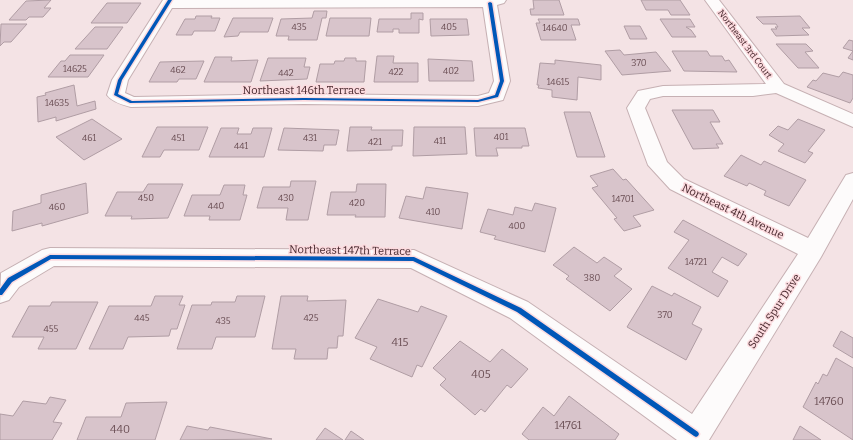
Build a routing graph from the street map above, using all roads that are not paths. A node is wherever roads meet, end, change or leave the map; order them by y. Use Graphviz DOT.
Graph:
graph roads {
  1 [pos="712,0"];
  2 [pos="169,2"];
  3 [pos="494,2"];
  4 [pos="778,88"];
  5 [pos="853,121"];
  6 [pos="853,180"];
  7 [pos="813,251"];
  8 [pos="0,293"];
  9 [pos="694,437"];
  1 -- 4 [label="street, Northeast 3rd Court"];
  2 -- 3 [label="street"];
  2 -- 3 [label="street, Northeast 146th Terrace"];
  4 -- 5 [label="street"];
  4 -- 7 [label="street, Northeast 4th Avenue"];
  6 -- 7 [label="street, South Spur Drive"];
  7 -- 9 [label="street, South Spur Drive"];
  8 -- 9 [label="street, Northeast 147th Terrace"];
}
